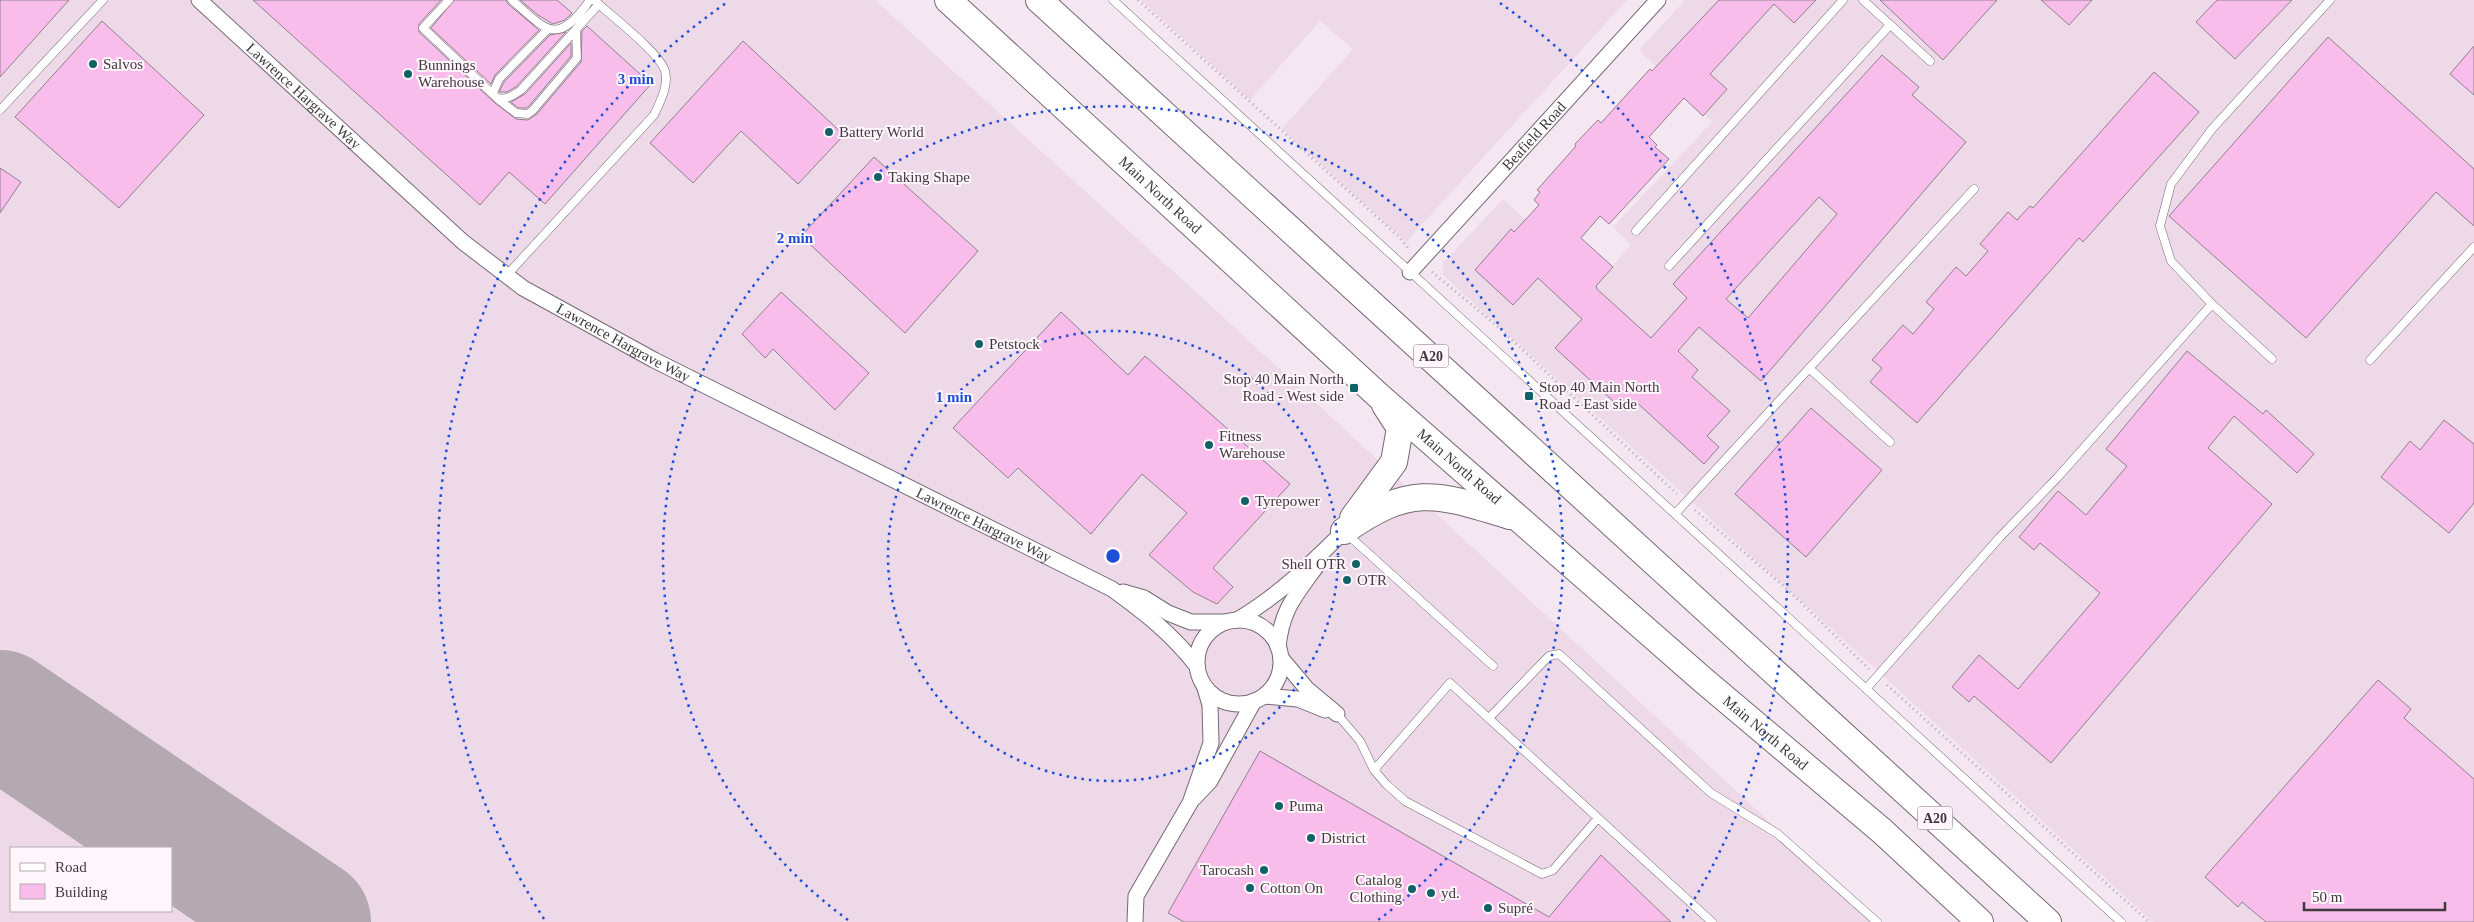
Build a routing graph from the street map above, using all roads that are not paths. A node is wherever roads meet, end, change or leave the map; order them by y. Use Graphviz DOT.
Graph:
graph roads {
  1 [pos="103,0"];
  2 [pos="199,0"];
  3 [pos="449,0"];
  4 [pos="512,0"];
  5 [pos="590,0"];
  6 [pos="948,0"];
  7 [pos="1040,0"];
  8 [pos="1113,0"];
  9 [pos="1658,0"];
  10 [pos="1843,0"];
  11 [pos="1863,0"];
  12 [pos="2330,0"];
  13 [pos="596,2"];
  14 [pos="1890,25"];
  15 [pos="547,30"];
  16 [pos="576,30"];
  17 [pos="1930,61"];
  18 [pos="495,96"];
  19 [pos="0,110"];
  20 [pos="1974,189"];
  21 [pos="1636,230"];
  22 [pos="2474,247"];
  23 [pos="1669,266"];
  24 [pos="1415,267"];
  25 [pos="506,276"];
  26 [pos="2212,304"];
  27 [pos="2272,359"];
  28 [pos="2370,360"];
  29 [pos="1809,368"];
  30 [pos="1380,397"];
  31 [pos="1890,442"];
  32 [pos="1675,514"];
  33 [pos="1520,520"];
  34 [pos="1340,535"];
  35 [pos="1112,589"];
  36 [pos="1232,621"];
  37 [pos="1279,652"];
  38 [pos="1197,666"];
  39 [pos="1493,666"];
  40 [pos="1205,687"];
  41 [pos="1866,689"];
  42 [pos="1259,699"];
  43 [pos="1337,714"];
  44 [pos="1489,718"];
  45 [pos="1374,770"];
  46 [pos="1190,803"];
  47 [pos="1598,818"];
  48 [pos="1135,922"];
  49 [pos="1712,922"];
  50 [pos="1877,922"];
  51 [pos="1980,922"];
  52 [pos="2048,922"];
  53 [pos="2121,922"];
  1 -- 19 [label="lane"];
  2 -- 25 [label="street, Lawrence Hargrave Way"];
  3 -- 18 [label="lane"];
  4 -- 15 [label="lane"];
  5 -- 15 [label="lane"];
  6 -- 30 [label="highway, Main North Road"];
  7 -- 52 [label="highway, A20"];
  8 -- 24 [label="lane"];
  9 -- 24 [label="street, Beafield Road"];
  10 -- 21 [label="lane"];
  11 -- 14 [label="lane"];
  12 -- 26 [label="lane"];
  13 -- 16 [label="lane"];
  13 -- 25 [label="lane"];
  14 -- 17 [label="lane"];
  14 -- 23 [label="lane"];
  15 -- 18 [label="lane"];
  16 -- 18 [label="lane"];
  16 -- 18 [label="lane"];
  20 -- 29 [label="lane"];
  22 -- 28 [label="lane"];
  24 -- 32 [label="lane"];
  25 -- 35 [label="street, Lawrence Hargrave Way"];
  26 -- 27 [label="lane"];
  26 -- 41 [label="lane"];
  29 -- 31 [label="lane"];
  29 -- 32 [label="lane"];
  30 -- 33 [label="highway, Main North Road"];
  30 -- 34 [label="highway"];
  32 -- 41 [label="lane"];
  33 -- 34 [label="highway"];
  33 -- 51 [label="highway, Main North Road"];
  34 -- 36 [label="street"];
  34 -- 37 [label="street"];
  34 -- 39 [label="lane"];
  35 -- 36 [label="street, Lawrence Hargrave Way"];
  35 -- 38 [label="street, Lawrence Hargrave Way"];
  36 -- 37 [label="street"];
  36 -- 38 [label="street"];
  37 -- 42 [label="street"];
  37 -- 43 [label="street"];
  38 -- 40 [label="street"];
  40 -- 42 [label="street"];
  40 -- 46 [label="street"];
  41 -- 53 [label="lane"];
  42 -- 43 [label="street"];
  42 -- 46 [label="street"];
  43 -- 45 [label="lane"];
  44 -- 45 [label="lane"];
  44 -- 47 [label="lane"];
  44 -- 50 [label="lane"];
  45 -- 47 [label="lane"];
  46 -- 48 [label="street"];
  47 -- 49 [label="lane"];
}
